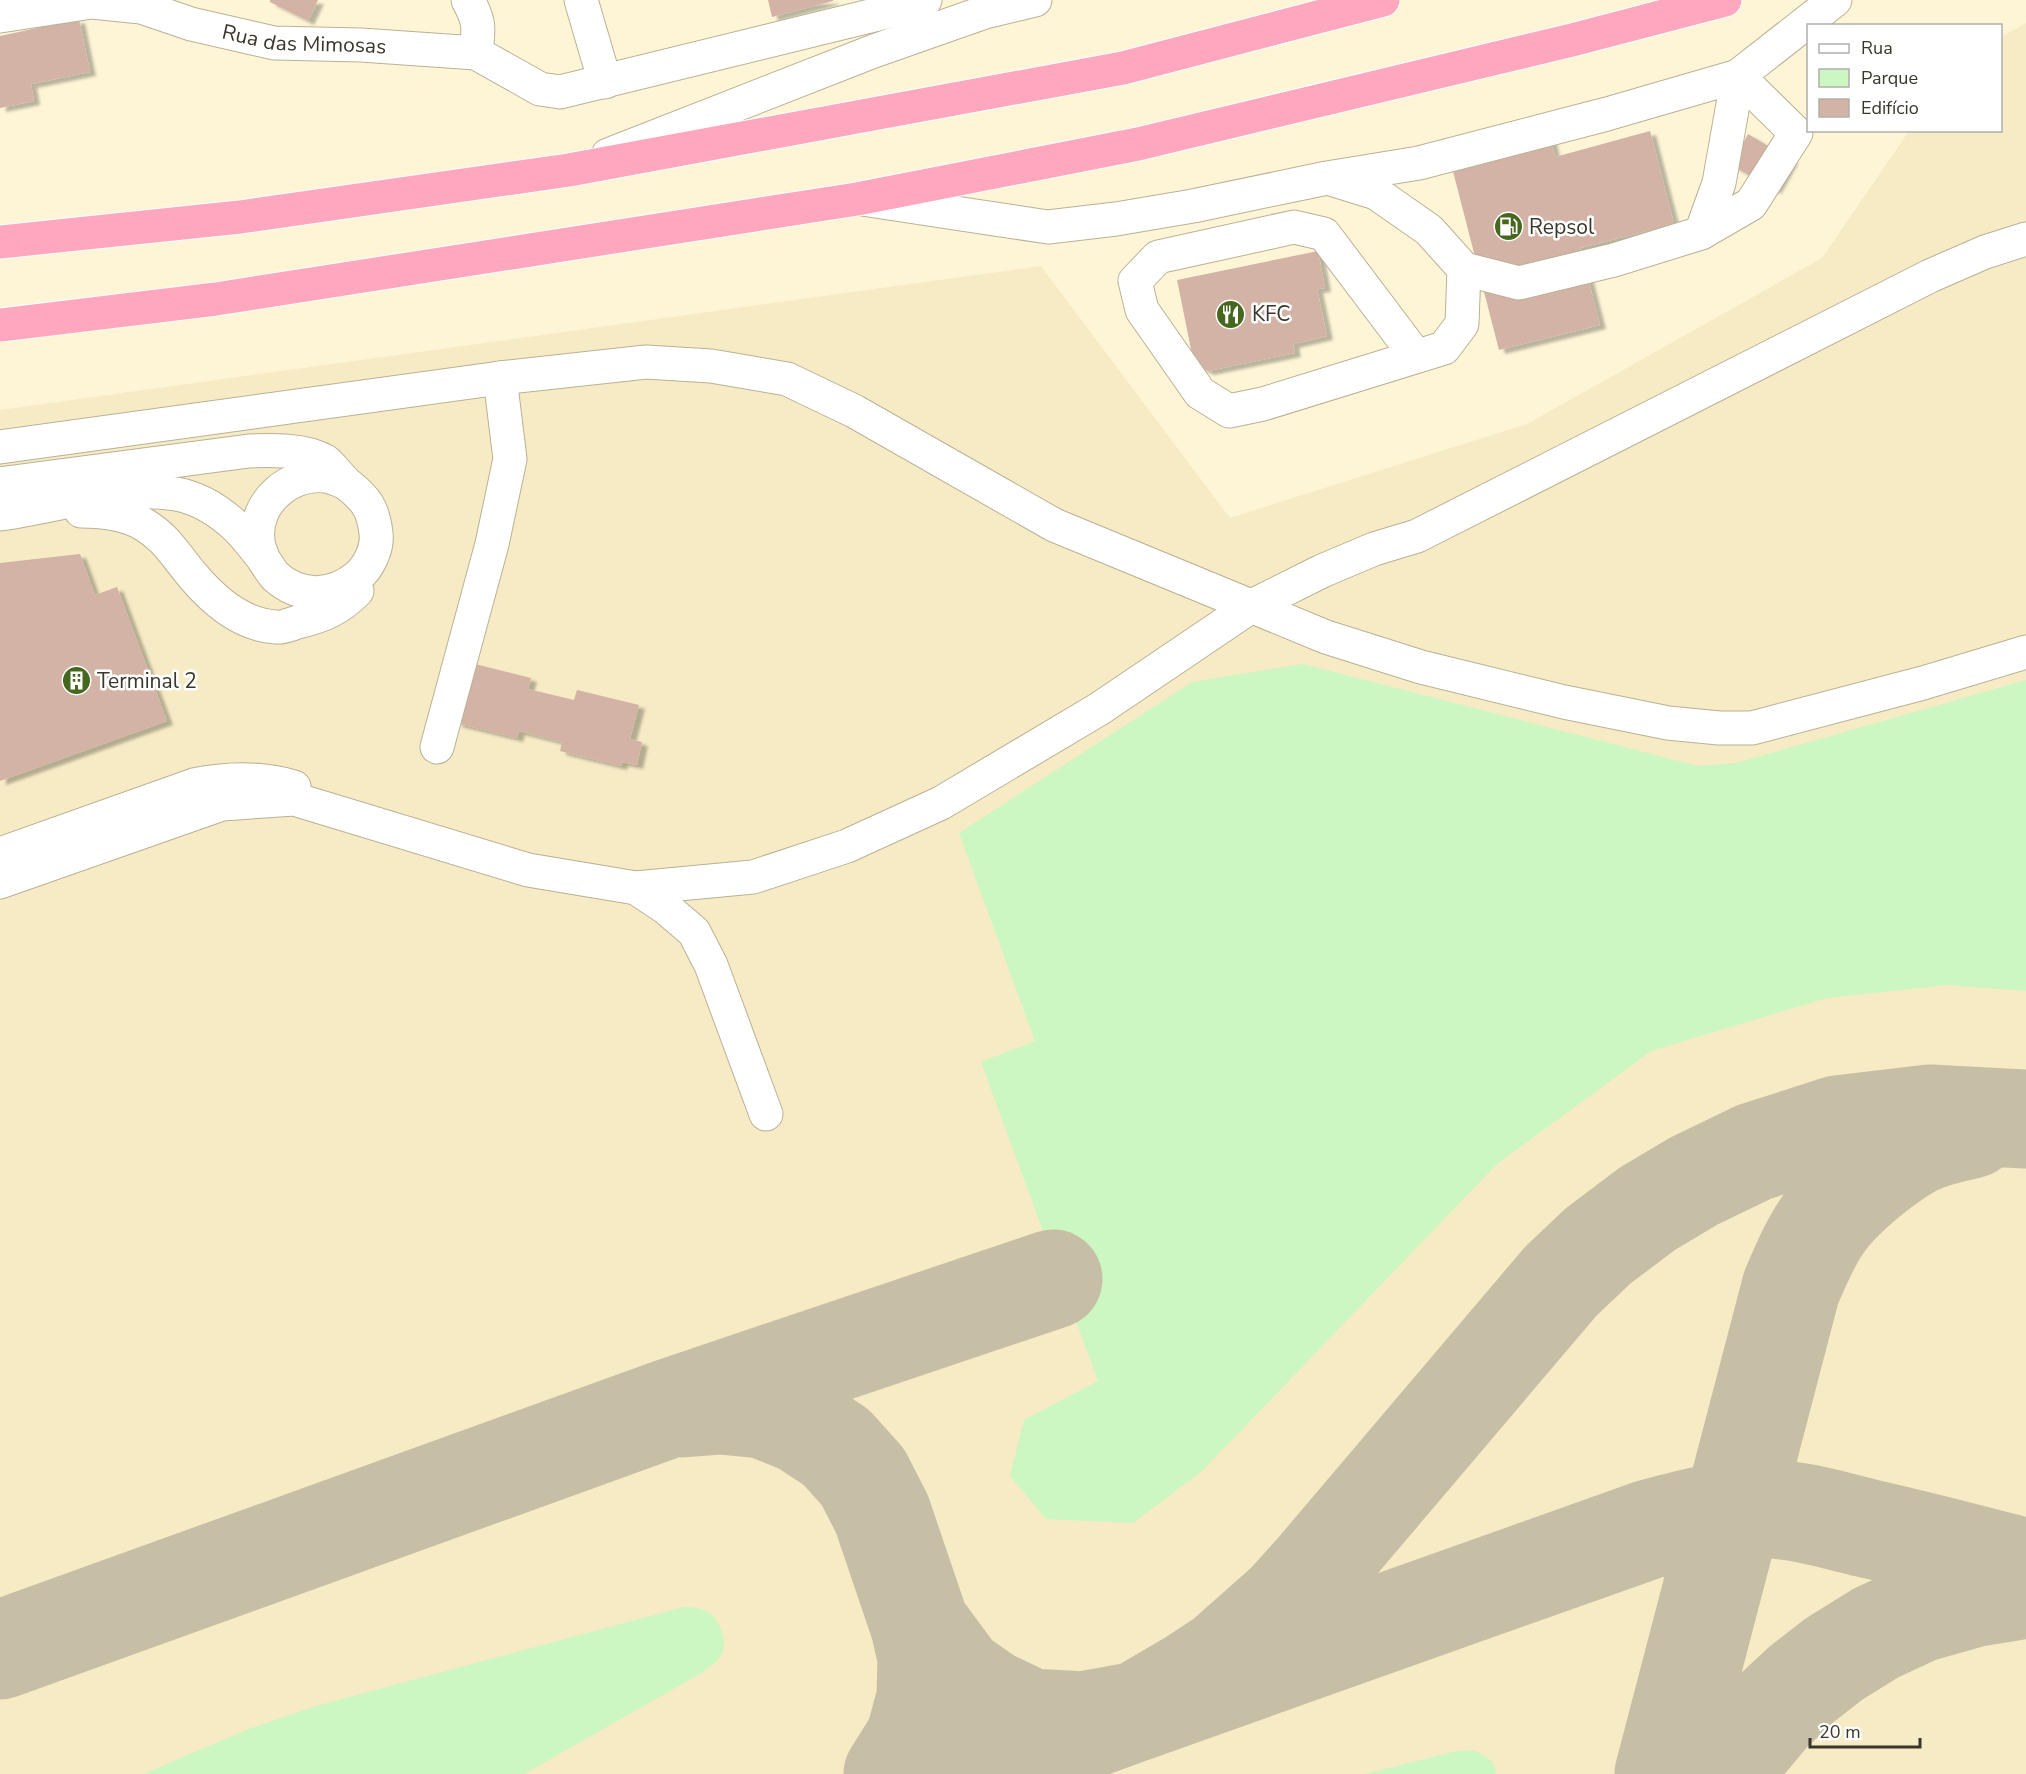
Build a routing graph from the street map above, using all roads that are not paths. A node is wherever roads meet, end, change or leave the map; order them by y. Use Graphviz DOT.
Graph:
graph roads {
  1 [pos="468,0"];
  2 [pos="581,0"];
  3 [pos="925,0"];
  4 [pos="1035,0"];
  5 [pos="1383,0"];
  6 [pos="1725,0"];
  7 [pos="1835,0"];
  8 [pos="993,6"];
  9 [pos="0,16"];
  10 [pos="476,52"];
  11 [pos="1738,76"];
  12 [pos="605,82"];
  13 [pos="569,170"];
  14 [pos="1327,178"];
  15 [pos="857,199"];
  16 [pos="1701,233"];
  17 [pos="2026,239"];
  18 [pos="0,242"];
  19 [pos="1464,268"];
  20 [pos="0,325"];
  21 [pos="1416,356"];
  22 [pos="500,378"];
  23 [pos="0,447"];
  24 [pos="346,483"];
  25 [pos="0,484"];
  26 [pos="11,512"];
  27 [pos="374,517"];
  28 [pos="262,558"];
  29 [pos="1250,607"];
  30 [pos="2026,652"];
  31 [pos="437,747"];
  32 [pos="363,819"];
  33 [pos="0,854"];
  34 [pos="0,882"];
  35 [pos="636,888"];
  36 [pos="766,1114"];
  1 -- 10 [label="street"];
  2 -- 12 [label="street"];
  3 -- 12 [label="street, Rua das Mimosas"];
  4 -- 8 [label="street"];
  5 -- 13 [label="highway"];
  6 -- 15 [label="highway"];
  7 -- 11 [label="street"];
  8 -- 13 [label="street"];
  9 -- 10 [label="street, Rua das Mimosas"];
  10 -- 12 [label="street, Rua das Mimosas"];
  11 -- 14 [label="street"];
  11 -- 16 [label="street"];
  11 -- 16 [label="street"];
  13 -- 18 [label="highway"];
  14 -- 15 [label="street"];
  14 -- 19 [label="street"];
  15 -- 20 [label="highway"];
  16 -- 19 [label="street"];
  17 -- 29 [label="street"];
  19 -- 21 [label="street"];
  21 -- 21 [label="street"];
  22 -- 23 [label="street"];
  22 -- 29 [label="street"];
  22 -- 31 [label="street"];
  24 -- 25 [label="street"];
  24 -- 27 [label="street"];
  24 -- 28 [label="street"];
  26 -- 27 [label="street"];
  26 -- 28 [label="street"];
  27 -- 28 [label="street"];
  29 -- 30 [label="street"];
  29 -- 35 [label="street"];
  32 -- 33 [label="street"];
  32 -- 34 [label="street"];
  32 -- 35 [label="street"];
  35 -- 36 [label="street"];
}
